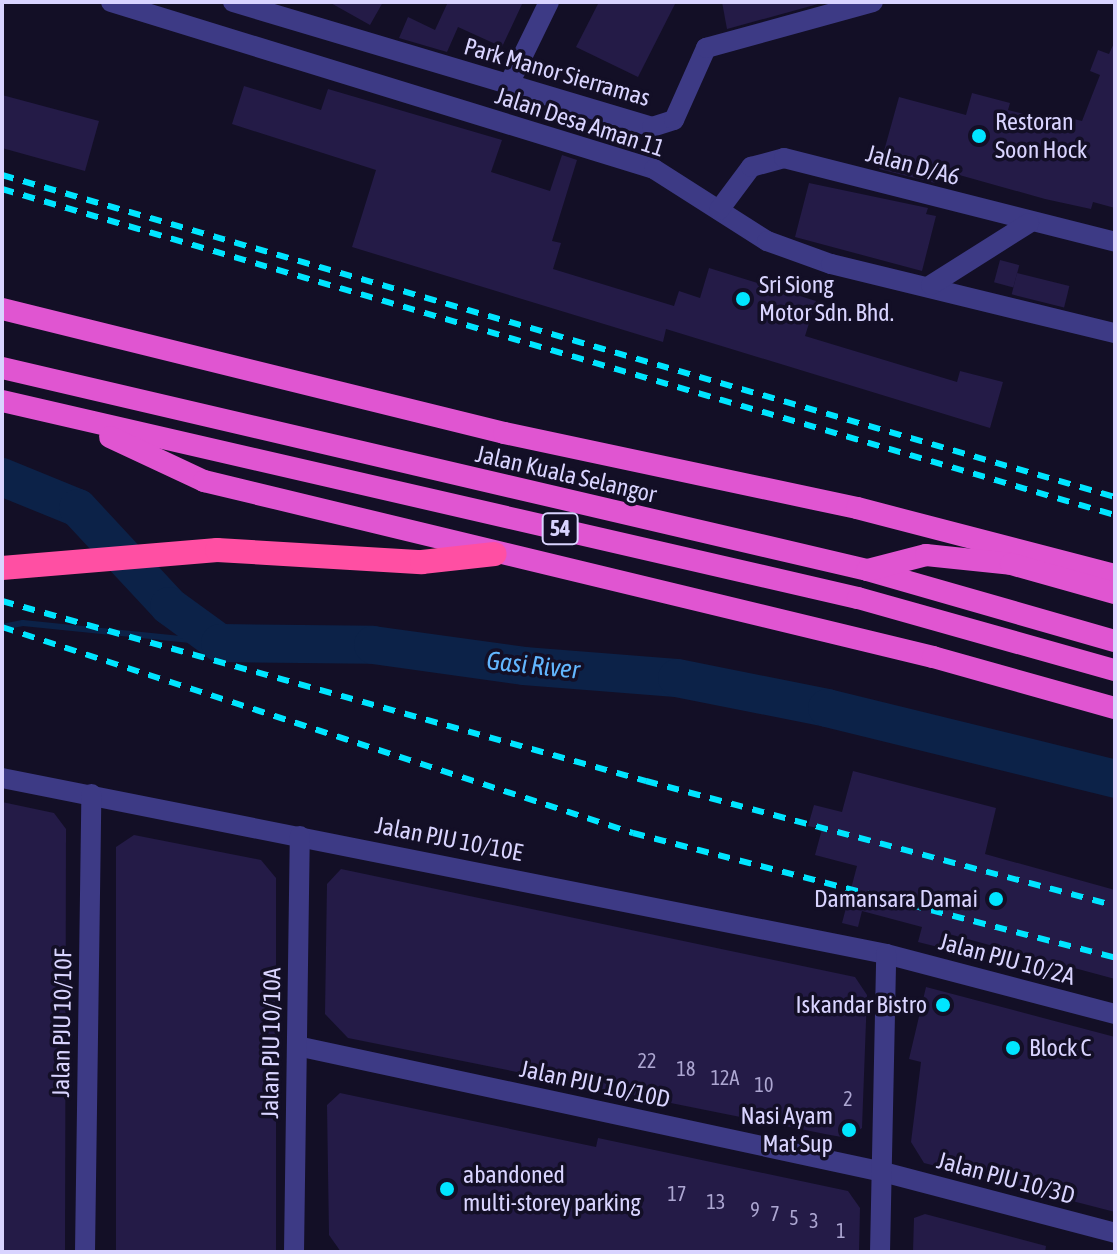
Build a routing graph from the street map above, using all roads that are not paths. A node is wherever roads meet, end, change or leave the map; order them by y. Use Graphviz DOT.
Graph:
graph roads {
  1 [pos="111,2"];
  2 [pos="233,2"];
  3 [pos="549,2"];
  4 [pos="873,2"];
  5 [pos="276,8"];
  6 [pos="508,86"];
  7 [pos="719,210"];
  8 [pos="1029,223"];
  9 [pos="1115,242"];
  10 [pos="931,285"];
  11 [pos="2,309"];
  12 [pos="1115,333"];
  13 [pos="2,368"];
  14 [pos="2,401"];
  15 [pos="75,420"];
  16 [pos="495,554"];
  17 [pos="4,567"];
  18 [pos="867,570"];
  19 [pos="1115,575"];
  20 [pos="1115,593"];
  21 [pos="1115,641"];
  22 [pos="1115,670"];
  23 [pos="1115,708"];
  24 [pos="2,778"];
  25 [pos="91,794"];
  26 [pos="300,836"];
  27 [pos="886,954"];
  28 [pos="1115,1014"];
  29 [pos="297,1046"];
  30 [pos="883,1172"];
  31 [pos="1115,1233"];
  32 [pos="85,1252"];
  33 [pos="294,1252"];
  34 [pos="880,1252"];
  1 -- 7 [label="street, Jalan Desa Aman 11"];
  2 -- 5 [label="street, Park Manor Sierramas"];
  3 -- 6 [label="street"];
  4 -- 6 [label="street, Park Manor Sierramas"];
  5 -- 6 [label="street, Park Manor Sierramas"];
  7 -- 8 [label="street, Jalan D/A6"];
  7 -- 10 [label="street, Jalan Desa Aman 11"];
  8 -- 9 [label="street, Jalan D/A6"];
  8 -- 10 [label="street"];
  10 -- 12 [label="street, Jalan Desa Aman 11"];
  11 -- 19 [label="highway"];
  13 -- 18 [label="highway, Jalan Kuala Selangor / 54"];
  14 -- 15 [label="highway, 54"];
  15 -- 16 [label="highway"];
  15 -- 22 [label="highway, 54"];
  16 -- 17 [label="highway"];
  16 -- 23 [label="highway"];
  18 -- 20 [label="highway"];
  18 -- 21 [label="highway, Jalan Kuala Selangor / 54"];
  24 -- 25 [label="street, Jalan PJU 10/10E"];
  25 -- 26 [label="street, Jalan PJU 10/10E"];
  25 -- 32 [label="street, Jalan PJU 10/10F"];
  26 -- 27 [label="street, Jalan PJU 10/10E"];
  26 -- 29 [label="street, Jalan PJU 10/10A"];
  27 -- 28 [label="street, Jalan PJU 10/2A"];
  27 -- 30 [label="street"];
  29 -- 30 [label="street, Jalan PJU 10/10D"];
  29 -- 33 [label="street, Jalan PJU 10/10A"];
  30 -- 31 [label="street, Jalan PJU 10/3D"];
  30 -- 34 [label="street"];
}
